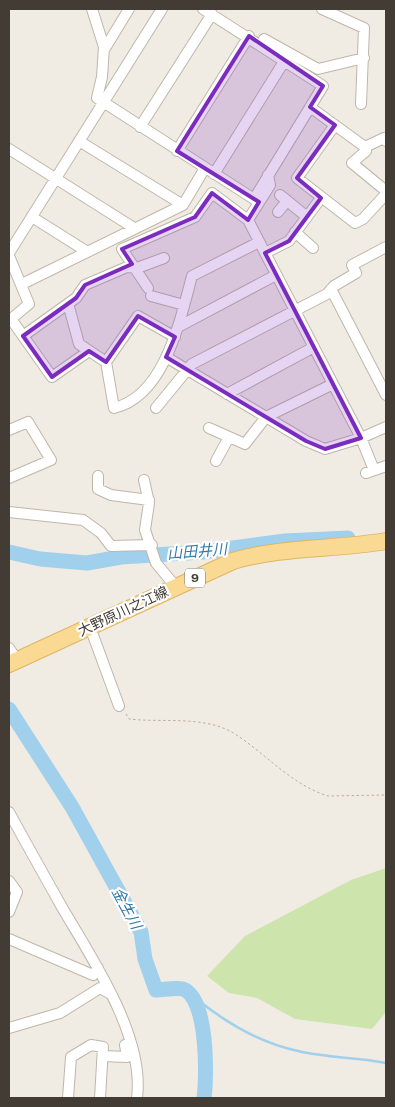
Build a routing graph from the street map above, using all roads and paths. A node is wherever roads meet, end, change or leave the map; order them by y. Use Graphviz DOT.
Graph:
graph roads {
  1 [pos="92,9"];
  2 [pos="129,9"];
  3 [pos="162,9"];
  4 [pos="322,9"];
  5 [pos="207,11"];
  6 [pos="248,36"];
  7 [pos="104,50"];
  8 [pos="364,58"];
  9 [pos="285,60"];
  10 [pos="102,104"];
  11 [pos="361,104"];
  12 [pos="310,108"];
  13 [pos="335,125"];
  14 [pos="140,127"];
  15 [pos="79,141"];
  16 [pos="386,141"];
  17 [pos="365,147"];
  18 [pos="9,149"];
  19 [pos="177,151"];
  20 [pos="205,168"];
  21 [pos="214,174"];
  22 [pos="268,175"];
  23 [pos="56,179"];
  24 [pos="386,192"];
  25 [pos="217,198"];
  26 [pos="321,198"];
  27 [pos="183,205"];
  28 [pos="278,212"];
  29 [pos="32,217"];
  30 [pos="307,217"];
  31 [pos="202,220"];
  32 [pos="248,220"];
  33 [pos="134,228"];
  34 [pos="295,232"];
  35 [pos="259,242"];
  36 [pos="386,247"];
  37 [pos="314,248"];
  38 [pos="86,251"];
  39 [pos="265,253"];
  40 [pos="9,255"];
  41 [pos="164,258"];
  42 [pos="134,268"];
  43 [pos="276,275"];
  44 [pos="22,284"];
  45 [pos="331,289"];
  46 [pos="184,305"];
  47 [pos="69,307"];
  48 [pos="295,311"];
  49 [pos="177,332"];
  50 [pos="23,336"];
  51 [pos="314,347"];
  52 [pos="89,351"];
  53 [pos="166,357"];
  54 [pos="106,362"];
  55 [pos="187,370"];
  56 [pos="333,384"];
  57 [pos="227,394"];
  58 [pos="386,395"];
  59 [pos="156,408"];
  60 [pos="266,417"];
  61 [pos="209,428"];
  62 [pos="386,428"];
  63 [pos="9,430"];
  64 [pos="229,436"];
  65 [pos="361,438"];
  66 [pos="216,461"];
  67 [pos="386,466"];
  68 [pos="98,476"];
  69 [pos="9,478"];
  70 [pos="144,480"];
  71 [pos="148,500"];
  72 [pos="9,512"];
  73 [pos="386,541"];
  74 [pos="152,545"];
  75 [pos="176,587"];
  76 [pos="90,627"];
  77 [pos="12,657"];
  78 [pos="119,706"];
  79 [pos="386,795"];
  80 [pos="9,812"];
  81 [pos="9,881"];
  82 [pos="9,912"];
  83 [pos="9,939"];
  84 [pos="95,972"];
  85 [pos="100,988"];
  86 [pos="111,994"];
  87 [pos="124,1022"];
  88 [pos="9,1028"];
  89 [pos="102,1056"];
  90 [pos="68,1098"];
  91 [pos="100,1098"];
  92 [pos="137,1098"];
  1 -- 7 [label="street"];
  2 -- 7 [label="street"];
  3 -- 10 [label="street"];
  4 -- 8 [label="street"];
  5 -- 6 [label="street"];
  5 -- 14 [label="street"];
  6 -- 8 [label="street"];
  6 -- 9 [label="street"];
  6 -- 19 [label="street"];
  7 -- 10 [label="street"];
  8 -- 11 [label="street"];
  9 -- 12 [label="street"];
  9 -- 21 [label="street"];
  10 -- 14 [label="street"];
  10 -- 15 [label="street"];
  12 -- 13 [label="street"];
  12 -- 22 [label="street"];
  13 -- 17 [label="street"];
  13 -- 26 [label="street"];
  14 -- 19 [label="street"];
  15 -- 23 [label="street"];
  15 -- 27 [label="street"];
  16 -- 17 [label="street"];
  17 -- 24 [label="street"];
  18 -- 23 [label="street"];
  19 -- 20 [label="street"];
  20 -- 21 [label="street"];
  20 -- 27 [label="street"];
  21 -- 22 [label="street"];
  22 -- 32 [label="street"];
  23 -- 29 [label="street"];
  23 -- 33 [label="street"];
  24 -- 26 [label="street"];
  25 -- 31 [label="street"];
  25 -- 32 [label="street"];
  25 -- 42 [label="street"];
  26 -- 30 [label="street"];
  27 -- 33 [label="street"];
  28 -- 30 [label="street"];
  29 -- 38 [label="street"];
  29 -- 40 [label="street"];
  30 -- 34 [label="street"];
  32 -- 35 [label="street"];
  33 -- 38 [label="street"];
  34 -- 37 [label="street"];
  34 -- 39 [label="street"];
  35 -- 39 [label="street"];
  35 -- 46 [label="street"];
  36 -- 45 [label="street"];
  38 -- 44 [label="street"];
  39 -- 43 [label="street"];
  40 -- 44 [label="street"];
  41 -- 42 [label="street"];
  42 -- 46 [label="street"];
  42 -- 50 [label="street"];
  43 -- 48 [label="street"];
  43 -- 49 [label="street"];
  44 -- 50 [label="street"];
  45 -- 48 [label="street"];
  45 -- 58 [label="street"];
  46 -- 49 [label="street"];
  47 -- 52 [label="street"];
  48 -- 51 [label="street"];
  48 -- 55 [label="street"];
  49 -- 53 [label="street"];
  49 -- 54 [label="street"];
  50 -- 52 [label="street"];
  51 -- 56 [label="street"];
  51 -- 57 [label="street"];
  52 -- 54 [label="street"];
  53 -- 54 [label="street"];
  53 -- 55 [label="street"];
  55 -- 57 [label="street"];
  55 -- 59 [label="street"];
  56 -- 60 [label="street"];
  56 -- 65 [label="street"];
  57 -- 60 [label="street"];
  60 -- 64 [label="street"];
  60 -- 65 [label="street"];
  61 -- 64 [label="street"];
  62 -- 65 [label="street"];
  63 -- 69 [label="street"];
  64 -- 66 [label="street"];
  65 -- 67 [label="street"];
  68 -- 71 [label="street"];
  70 -- 71 [label="street"];
  71 -- 74 [label="street"];
  72 -- 74 [label="street"];
  73 -- 75 [label="main road, 大野原川之江線 / 9"];
  74 -- 75 [label="street"];
  75 -- 76 [label="main road, 大野原川之江線 / 9"];
  76 -- 77 [label="main road, 大野原川之江線 / 9"];
  76 -- 78 [label="street"];
  78 -- 79 [label="path"];
  80 -- 84 [label="street"];
  81 -- 82 [label="street"];
  83 -- 84 [label="street"];
  84 -- 85 [label="street"];
  84 -- 86 [label="street"];
  85 -- 86 [label="street"];
  85 -- 88 [label="street"];
  86 -- 87 [label="street"];
  87 -- 89 [label="street"];
  87 -- 92 [label="street"];
  89 -- 90 [label="street"];
  89 -- 91 [label="street"];
}
